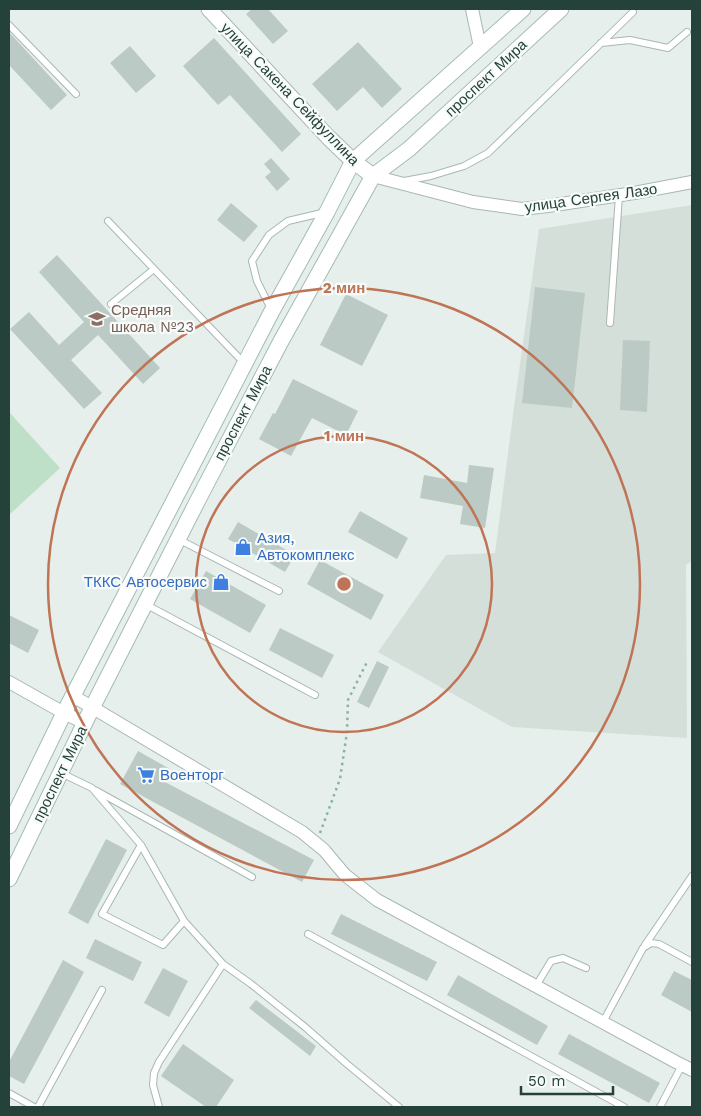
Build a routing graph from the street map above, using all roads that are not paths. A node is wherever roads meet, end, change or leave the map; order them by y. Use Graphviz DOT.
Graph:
graph roads {
  1 [pos="209,9"];
  2 [pos="472,9"];
  3 [pos="523,9"];
  4 [pos="562,9"];
  5 [pos="633,12"];
  6 [pos="9,25"];
  7 [pos="687,32"];
  8 [pos="601,43"];
  9 [pos="480,47"];
  10 [pos="76,94"];
  11 [pos="352,161"];
  12 [pos="373,176"];
  13 [pos="395,182"];
  14 [pos="692,182"];
  15 [pos="619,196"];
  16 [pos="327,212"];
  17 [pos="108,221"];
  18 [pos="154,269"];
  19 [pos="111,304"];
  20 [pos="272,311"];
  21 [pos="610,323"];
  22 [pos="245,364"];
  23 [pos="178,539"];
  24 [pos="279,591"];
  25 [pos="145,604"];
  26 [pos="9,682"];
  27 [pos="315,695"];
  28 [pos="73,696"];
  29 [pos="92,708"];
  30 [pos="64,713"];
  31 [pos="85,723"];
  32 [pos="61,772"];
  33 [pos="92,788"];
  34 [pos="9,826"];
  35 [pos="141,845"];
  36 [pos="692,876"];
  37 [pos="252,877"];
  38 [pos="9,879"];
  39 [pos="184,921"];
  40 [pos="308,934"];
  41 [pos="643,948"];
  42 [pos="692,962"];
  43 [pos="223,964"];
  44 [pos="586,968"];
  45 [pos="536,986"];
  46 [pos="102,990"];
  47 [pos="603,1022"];
  48 [pos="687,1068"];
  49 [pos="9,1094"];
  50 [pos="36,1107"];
  51 [pos="159,1107"];
  52 [pos="398,1107"];
  53 [pos="624,1107"];
  54 [pos="660,1107"];
  1 -- 11 [label="main road, улица Сакена Сейфуллина"];
  2 -- 9 [label="street"];
  3 -- 9 [label="main road, проспект Мира"];
  4 -- 12 [label="main road, проспект Мира"];
  5 -- 8 [label="lane"];
  6 -- 10 [label="lane"];
  7 -- 8 [label="lane"];
  8 -- 13 [label="lane"];
  9 -- 11 [label="main road, проспект Мира"];
  11 -- 12 [label="main road, улица Сакена Сейфуллина"];
  11 -- 16 [label="main road, проспект Мира"];
  12 -- 13 [label="street, улица Сергея Лазо"];
  12 -- 23 [label="main road, проспект Мира"];
  13 -- 15 [label="street, улица Сергея Лазо"];
  14 -- 15 [label="street, улица Сергея Лазо"];
  15 -- 21 [label="lane"];
  16 -- 20 [label="main road, проспект Мира"];
  16 -- 20 [label="lane"];
  17 -- 18 [label="lane"];
  18 -- 19 [label="lane"];
  18 -- 22 [label="lane"];
  20 -- 22 [label="main road, проспект Мира"];
  22 -- 28 [label="main road, проспект Мира"];
  23 -- 24 [label="lane"];
  23 -- 25 [label="main road, проспект Мира"];
  25 -- 27 [label="lane"];
  25 -- 29 [label="main road, проспект Мира"];
  26 -- 30 [label="street"];
  28 -- 29 [label="street"];
  28 -- 30 [label="main road, проспект Мира"];
  29 -- 31 [label="main road, проспект Мира"];
  29 -- 45 [label="street"];
  30 -- 31 [label="street"];
  30 -- 34 [label="main road, проспект Мира"];
  31 -- 32 [label="main road, проспект Мира"];
  32 -- 33 [label="lane"];
  32 -- 38 [label="main road, проспект Мира"];
  33 -- 35 [label="lane"];
  33 -- 37 [label="lane"];
  35 -- 39 [label="lane"];
  35 -- 39 [label="lane"];
  36 -- 41 [label="lane"];
  39 -- 43 [label="lane"];
  40 -- 53 [label="lane"];
  41 -- 42 [label="lane"];
  41 -- 47 [label="lane"];
  43 -- 51 [label="lane"];
  43 -- 52 [label="lane"];
  44 -- 45 [label="lane"];
  45 -- 47 [label="street"];
  46 -- 50 [label="lane"];
  47 -- 48 [label="street"];
  48 -- 54 [label="lane"];
  49 -- 50 [label="lane"];
}
